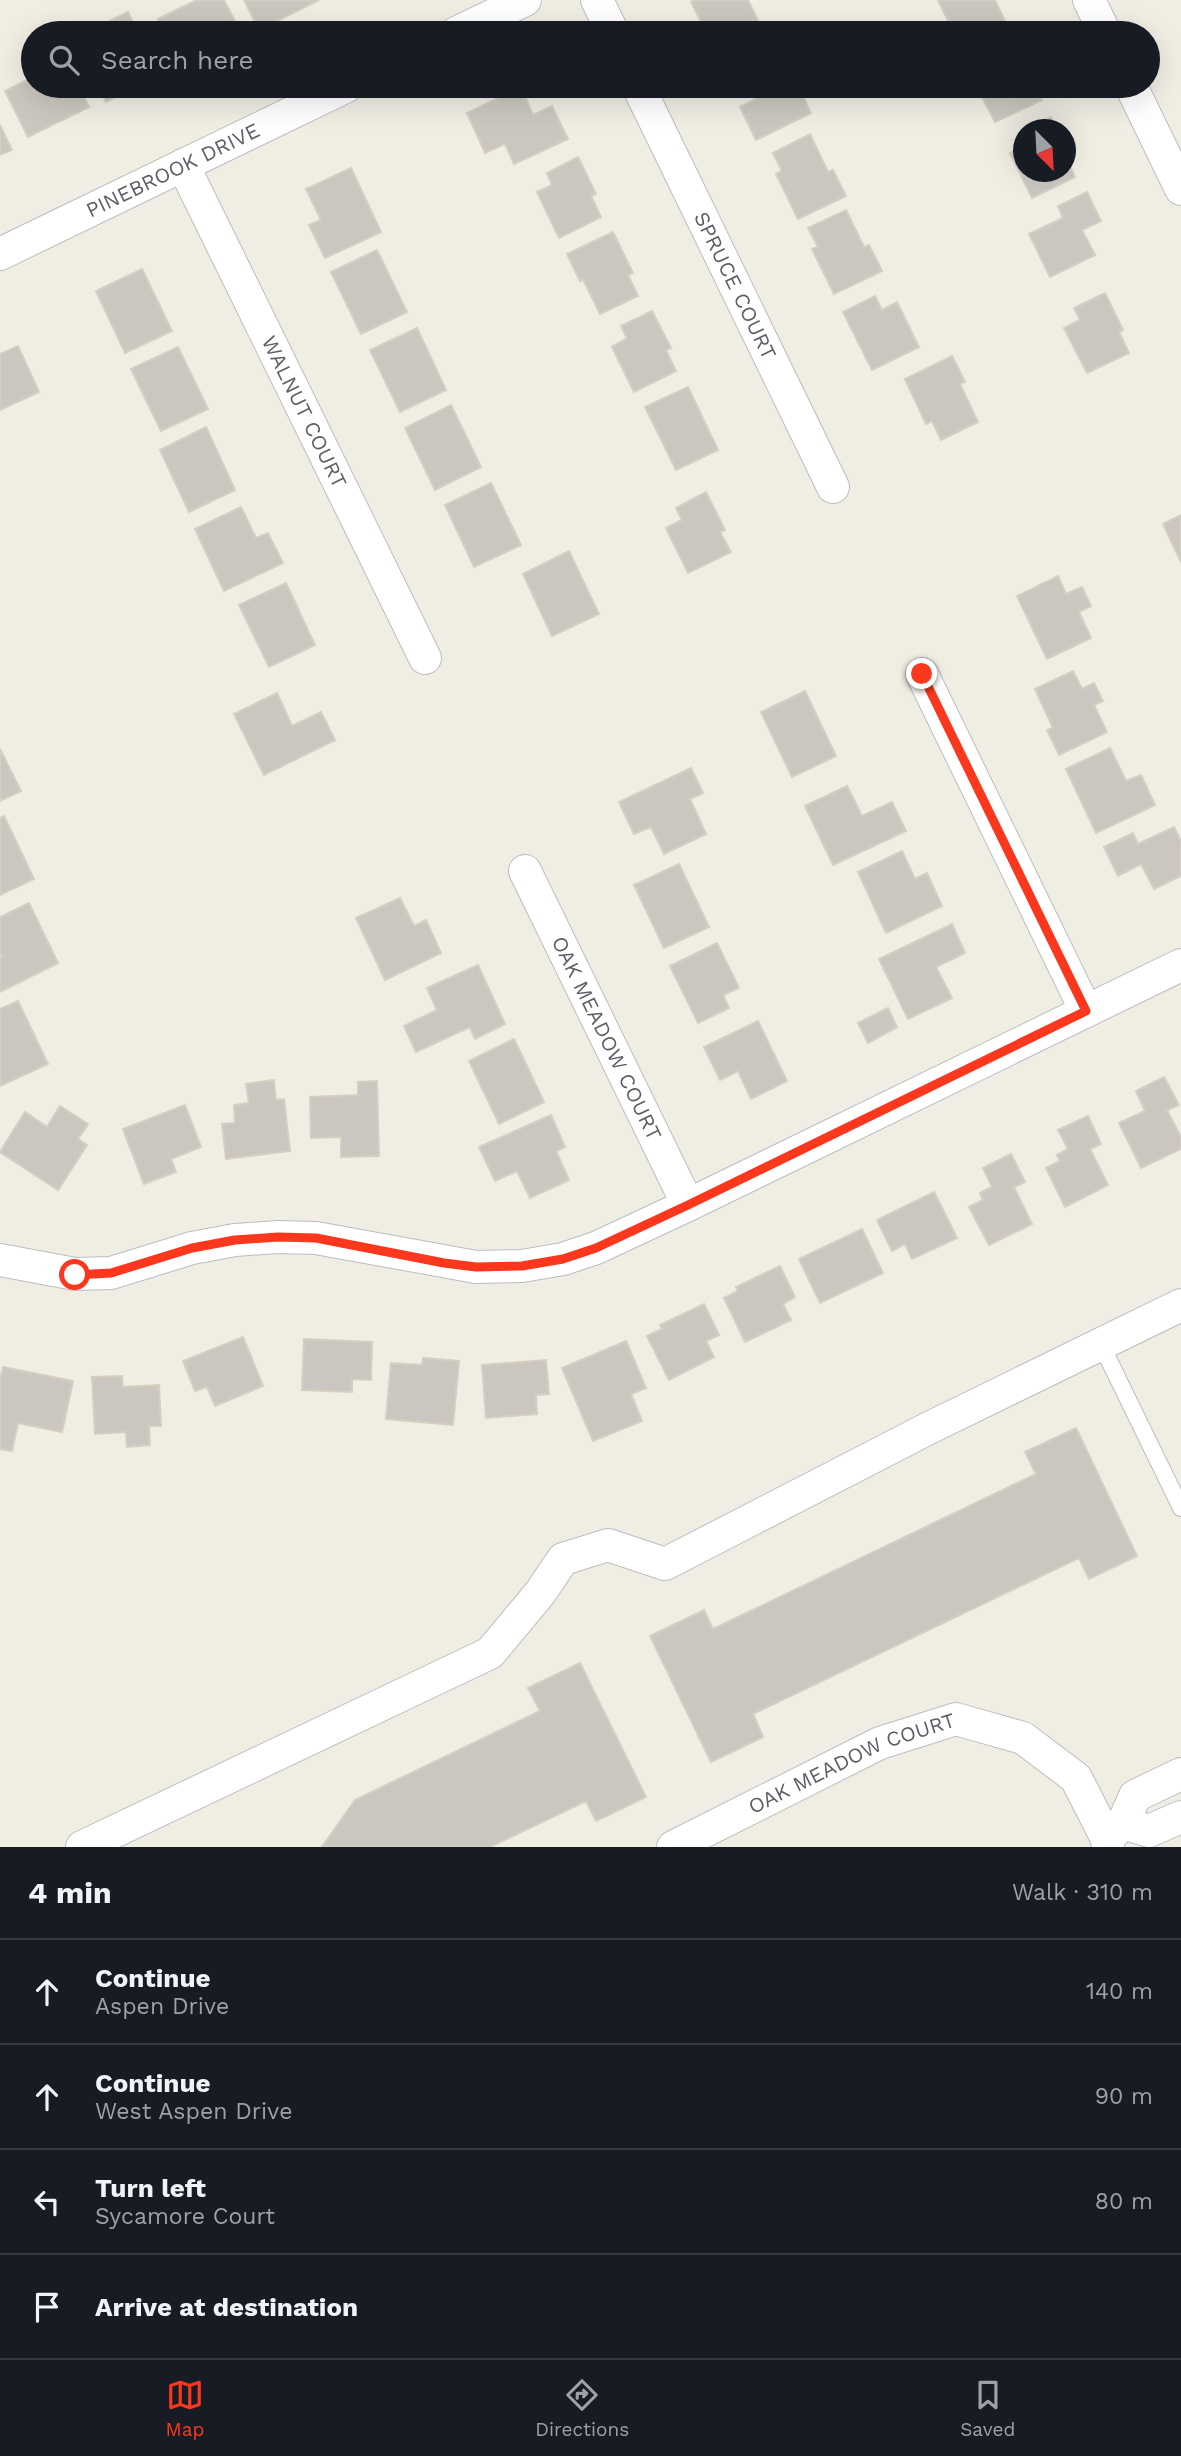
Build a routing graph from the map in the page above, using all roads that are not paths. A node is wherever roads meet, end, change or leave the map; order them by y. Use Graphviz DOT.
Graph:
graph roads {
  1 [pos="525,0"];
  2 [pos="597,0"];
  3 [pos="1089,0"];
  4 [pos="481,21"];
  5 [pos="607,21"];
  6 [pos="1099,21"];
  7 [pos="322,98"];
  8 [pos="644,98"];
  9 [pos="1137,98"];
  10 [pos="183,166"];
  11 [pos="1181,189"];
  12 [pos="0,254"];
  13 [pos="833,487"];
  14 [pos="425,659"];
  15 [pos="922,674"];
  16 [pos="525,871"];
  17 [pos="1181,965"];
  18 [pos="1086,1011"];
  19 [pos="688,1205"];
  20 [pos="0,1260"];
  21 [pos="1181,1305"];
  22 [pos="1101,1344"];
  23 [pos="1181,1508"];
  24 [pos="1181,1774"];
  25 [pos="1181,1817"];
  26 [pos="1113,1836"];
  27 [pos="82,1847"];
  28 [pos="673,1847"];
  1 -- 4 [label="street"];
  2 -- 5 [label="street"];
  3 -- 6 [label="street"];
  7 -- 10 [label="street, PINEBROOK DRIVE"];
  8 -- 13 [label="street, SPRUCE COURT"];
  9 -- 11 [label="street"];
  10 -- 12 [label="street, PINEBROOK DRIVE"];
  10 -- 14 [label="street, WALNUT COURT"];
  15 -- 18 [label="street"];
  16 -- 19 [label="street, OAK MEADOW COURT"];
  17 -- 18 [label="street"];
  18 -- 19 [label="street"];
  19 -- 20 [label="street"];
  21 -- 22 [label="street"];
  22 -- 23 [label="lane"];
  22 -- 27 [label="street"];
  24 -- 26 [label="street"];
  25 -- 26 [label="street"];
  26 -- 28 [label="street, OAK MEADOW COURT"];
}
